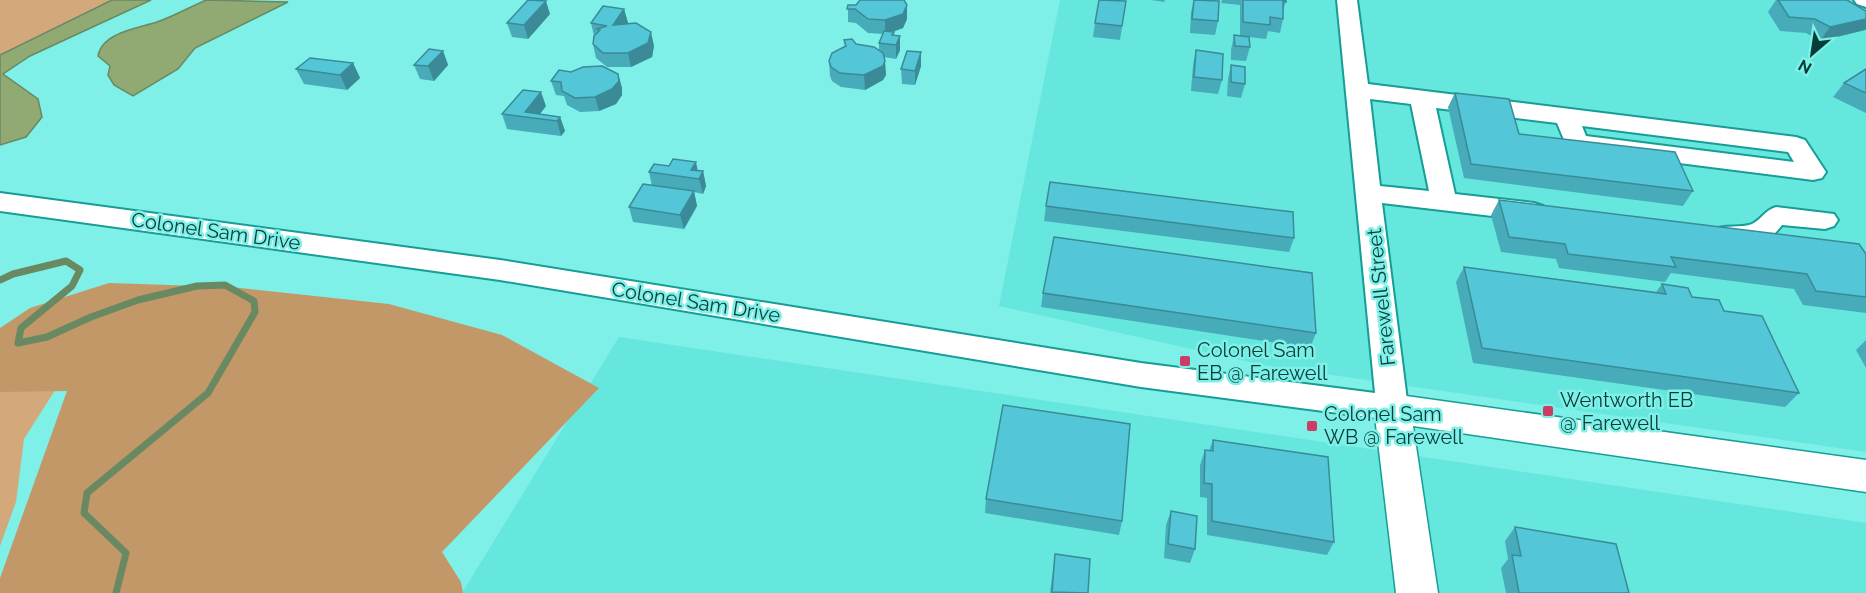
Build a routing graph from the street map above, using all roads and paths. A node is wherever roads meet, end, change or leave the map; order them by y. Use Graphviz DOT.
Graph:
graph roads {
  1 [pos="1347,0"];
  2 [pos="1358,90"];
  3 [pos="1422,99"];
  4 [pos="1566,116"];
  5 [pos="1370,193"];
  6 [pos="1444,201"];
  7 [pos="0,202"];
  8 [pos="1558,215"];
  9 [pos="1825,220"];
  10 [pos="1695,232"];
  11 [pos="1392,408"];
  12 [pos="1866,476"];
  13 [pos="1417,593"];
  1 -- 2 [label="street, Farewell Street"];
  2 -- 3 [label="street"];
  2 -- 5 [label="street, Farewell Street"];
  3 -- 4 [label="street"];
  3 -- 6 [label="street"];
  4 -- 4 [label="street"];
  5 -- 6 [label="street"];
  5 -- 11 [label="street, Farewell Street"];
  6 -- 8 [label="street"];
  7 -- 11 [label="street, Colonel Sam Drive"];
  9 -- 10 [label="street"];
  11 -- 12 [label="main road"];
  11 -- 13 [label="main road, Farewell Street"];
}
